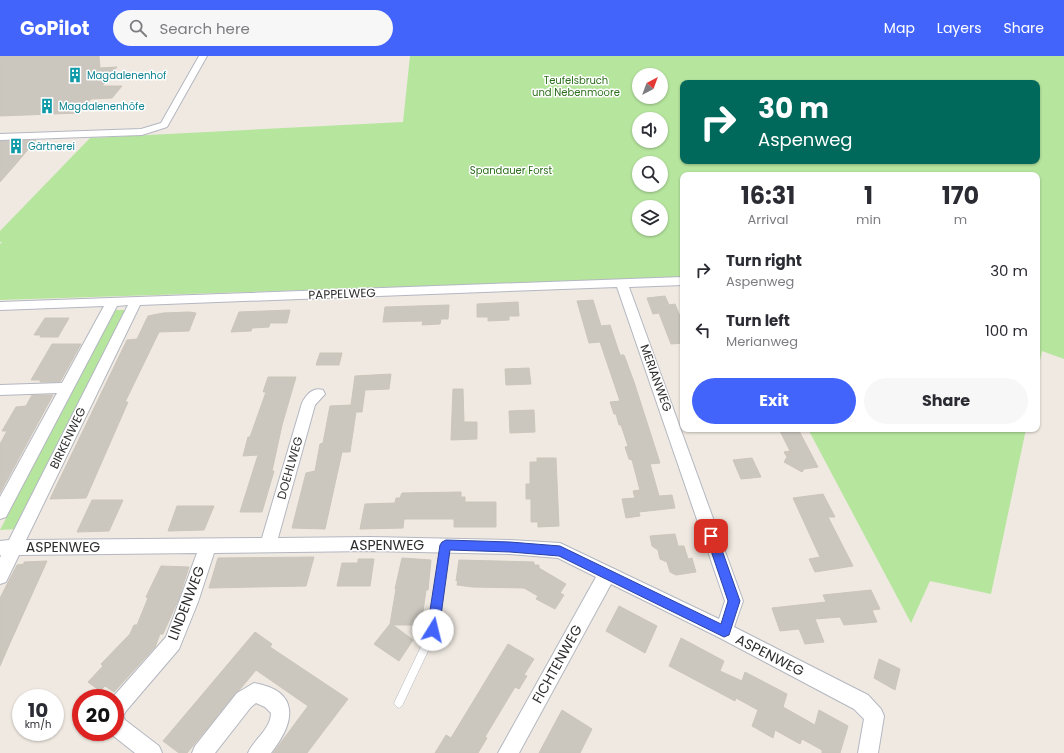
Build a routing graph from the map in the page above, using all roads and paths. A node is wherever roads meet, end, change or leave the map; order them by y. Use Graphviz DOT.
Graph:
graph roads {
  1 [pos="203,56"];
  2 [pos="0,137"];
  3 [pos="680,281"];
  4 [pos="622,284"];
  5 [pos="113,301"];
  6 [pos="136,301"];
  7 [pos="0,306"];
  8 [pos="66,388"];
  9 [pos="0,390"];
  10 [pos="318,394"];
  11 [pos="0,512"];
  12 [pos="268,544"];
  13 [pos="446,545"];
  14 [pos="208,546"];
  15 [pos="7,548"];
  16 [pos="607,574"];
  17 [pos="0,576"];
  18 [pos="724,631"];
  19 [pos="124,698"];
  20 [pos="399,703"];
  21 [pos="124,732"];
  22 [pos="870,747"];
  23 [pos="152,753"];
  24 [pos="202,753"];
  25 [pos="258,753"];
  26 [pos="508,753"];
  1 -- 2 [label="street"];
  3 -- 4 [label="street, PAPPELWEG"];
  4 -- 6 [label="street, PAPPELWEG"];
  4 -- 18 [label="street, MERIANWEG"];
  5 -- 6 [label="street, PAPPELWEG"];
  5 -- 7 [label="street, PAPPELWEG"];
  5 -- 8 [label="street, BIRKENWEG"];
  6 -- 15 [label="street, BIRKENWEG"];
  8 -- 9 [label="street"];
  8 -- 11 [label="street, BIRKENWEG"];
  10 -- 12 [label="street, DOEHLWEG"];
  12 -- 13 [label="street, ASPENWEG"];
  12 -- 14 [label="street, ASPENWEG"];
  13 -- 16 [label="street, ASPENWEG"];
  13 -- 20 [label="lane"];
  14 -- 15 [label="street, ASPENWEG"];
  14 -- 19 [label="street, LINDENWEG"];
  15 -- 17 [label="street, BIRKENWEG"];
  16 -- 18 [label="street, ASPENWEG"];
  16 -- 26 [label="street, FICHTENWEG"];
  18 -- 22 [label="street, ASPENWEG"];
  21 -- 23 [label="street"];
  24 -- 25 [label="street"];
}
